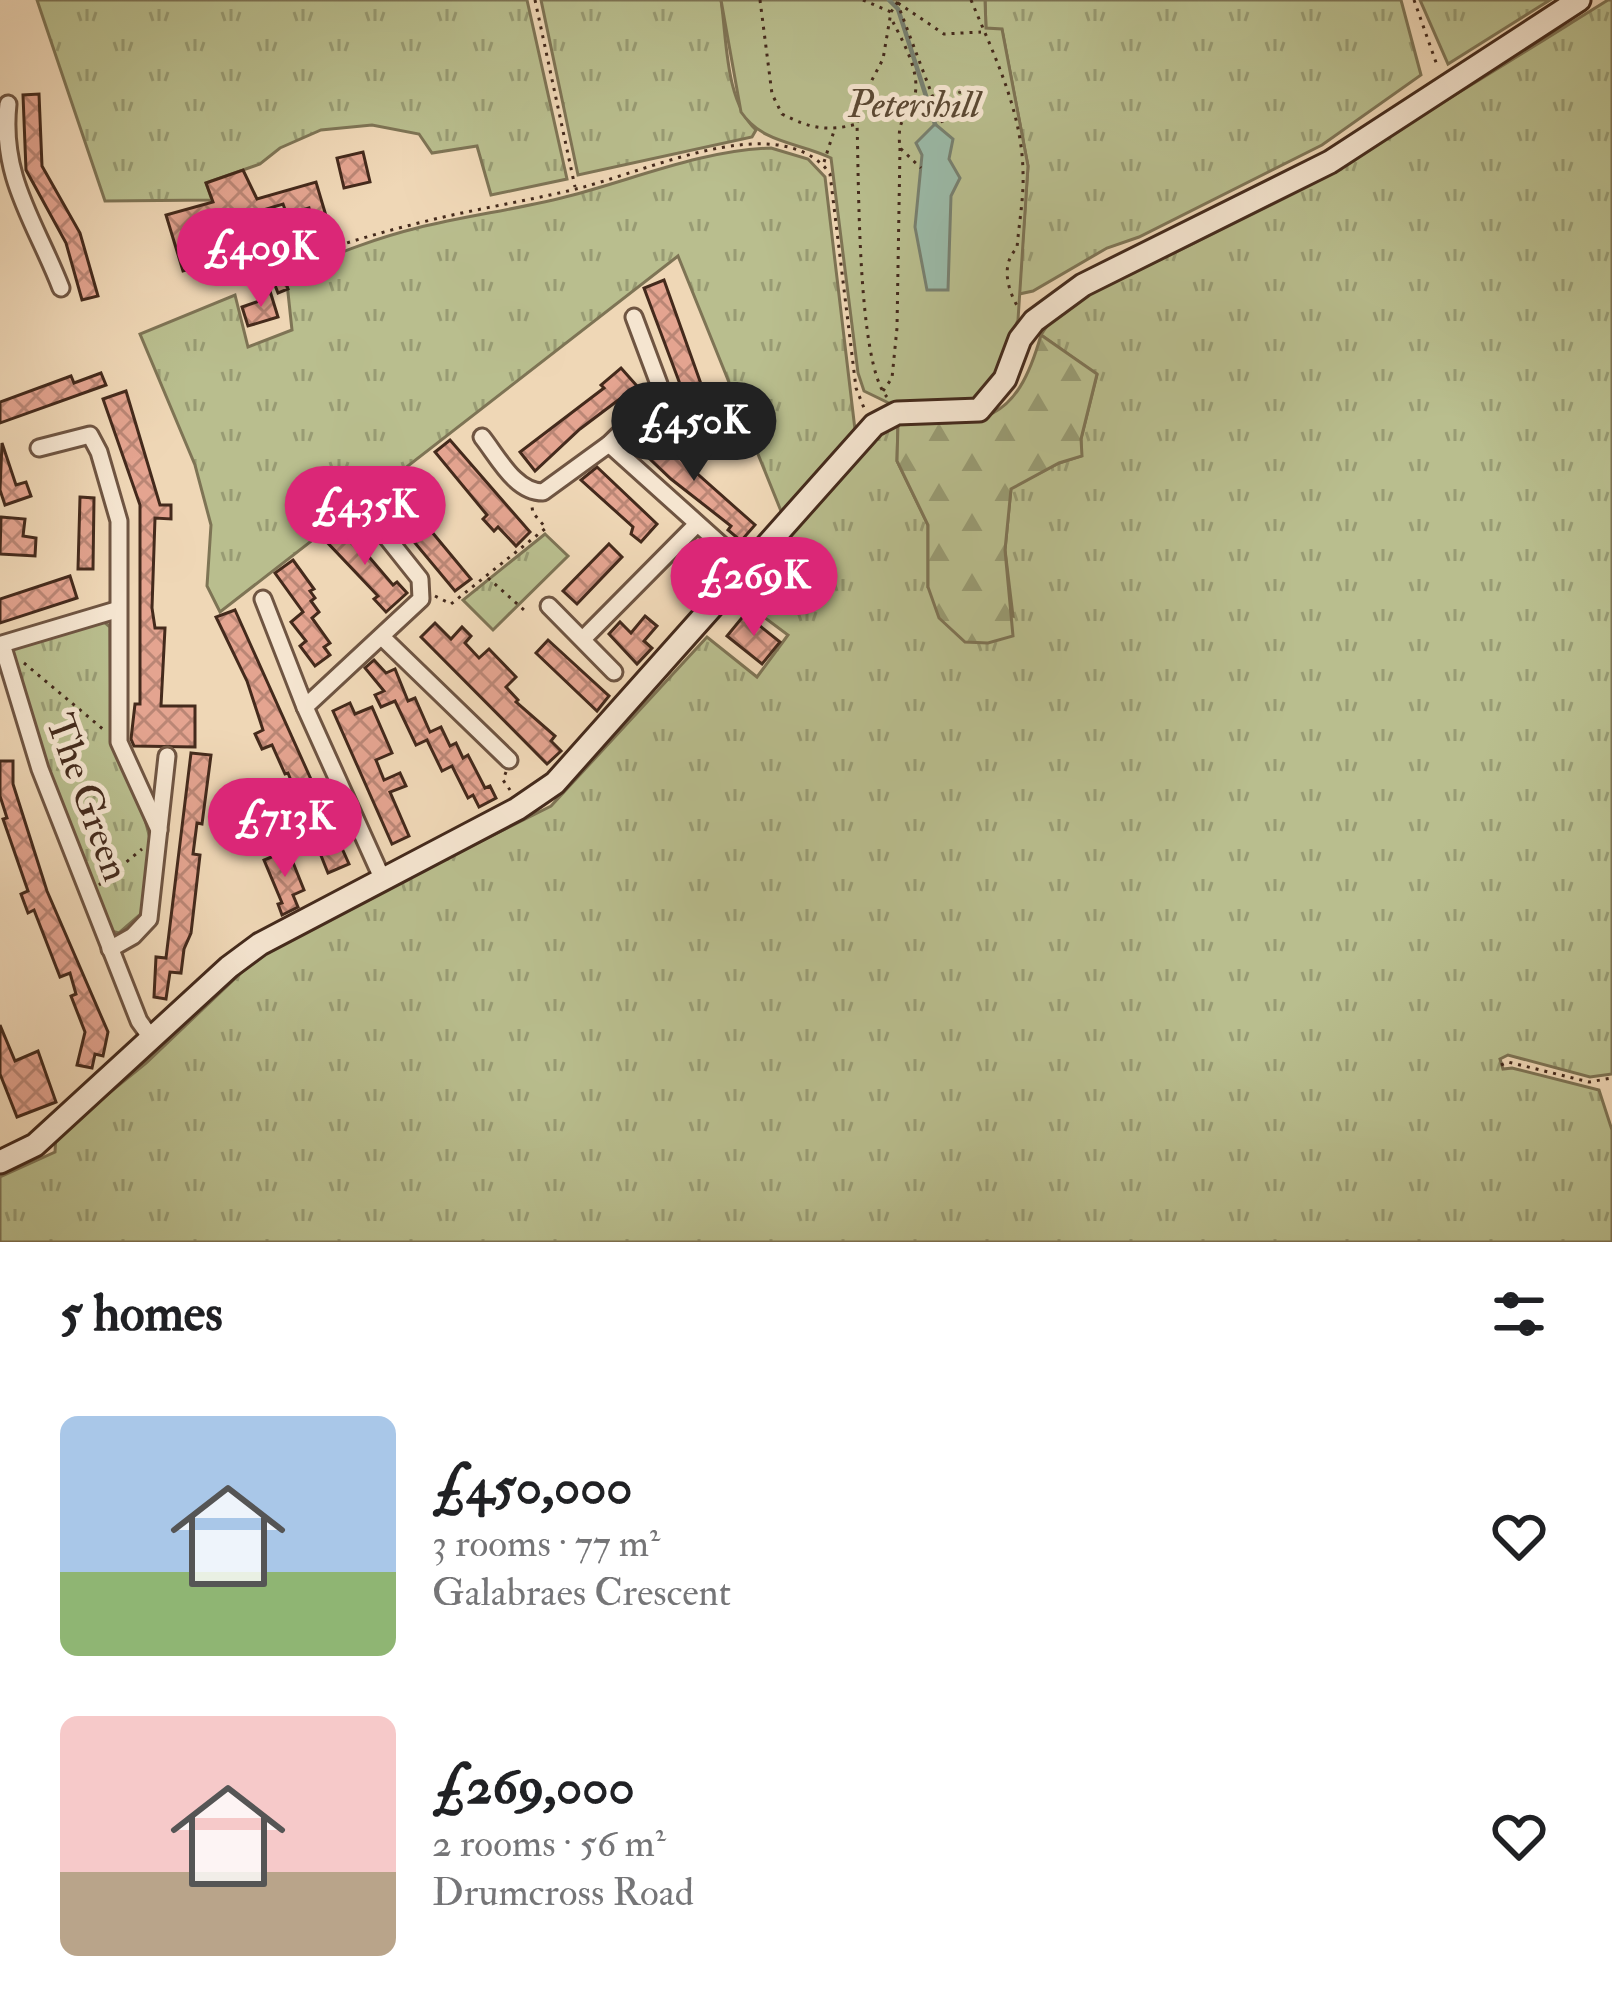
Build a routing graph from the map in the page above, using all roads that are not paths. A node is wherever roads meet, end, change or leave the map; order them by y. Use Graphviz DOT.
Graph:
graph roads {
  1 [pos="1579,0"];
  2 [pos="8,104"];
  3 [pos="8,194"];
  4 [pos="61,288"];
  5 [pos="634,317"];
  6 [pos="482,437"];
  7 [pos="609,444"];
  8 [pos="39,448"];
  9 [pos="373,520"];
  10 [pos="696,525"];
  11 [pos="747,568"];
  12 [pos="263,599"];
  13 [pos="549,606"];
  14 [pos="116,610"];
  15 [pos="382,637"];
  16 [pos="584,638"];
  17 [pos="2,644"];
  18 [pos="614,671"];
  19 [pos="305,707"];
  20 [pos="167,757"];
  21 [pos="509,760"];
  22 [pos="158,832"];
  23 [pos="383,880"];
  24 [pos="110,949"];
  25 [pos="152,1039"];
  26 [pos="0,1162"];
  1 -- 11 [label="street"];
  2 -- 3 [label="street"];
  3 -- 4 [label="street"];
  5 -- 7 [label="street"];
  6 -- 7 [label="street"];
  7 -- 10 [label="street"];
  8 -- 14 [label="street, The Green"];
  9 -- 15 [label="street"];
  10 -- 11 [label="street"];
  10 -- 16 [label="street"];
  11 -- 23 [label="street"];
  12 -- 19 [label="street"];
  13 -- 16 [label="street"];
  14 -- 17 [label="street"];
  14 -- 22 [label="street, The Green"];
  15 -- 19 [label="street"];
  15 -- 21 [label="street"];
  16 -- 18 [label="street"];
  17 -- 24 [label="street, The Green"];
  19 -- 23 [label="street"];
  20 -- 22 [label="street, The Green"];
  22 -- 24 [label="street, The Green"];
  23 -- 25 [label="street"];
  24 -- 25 [label="street, The Green"];
  25 -- 26 [label="street"];
}
